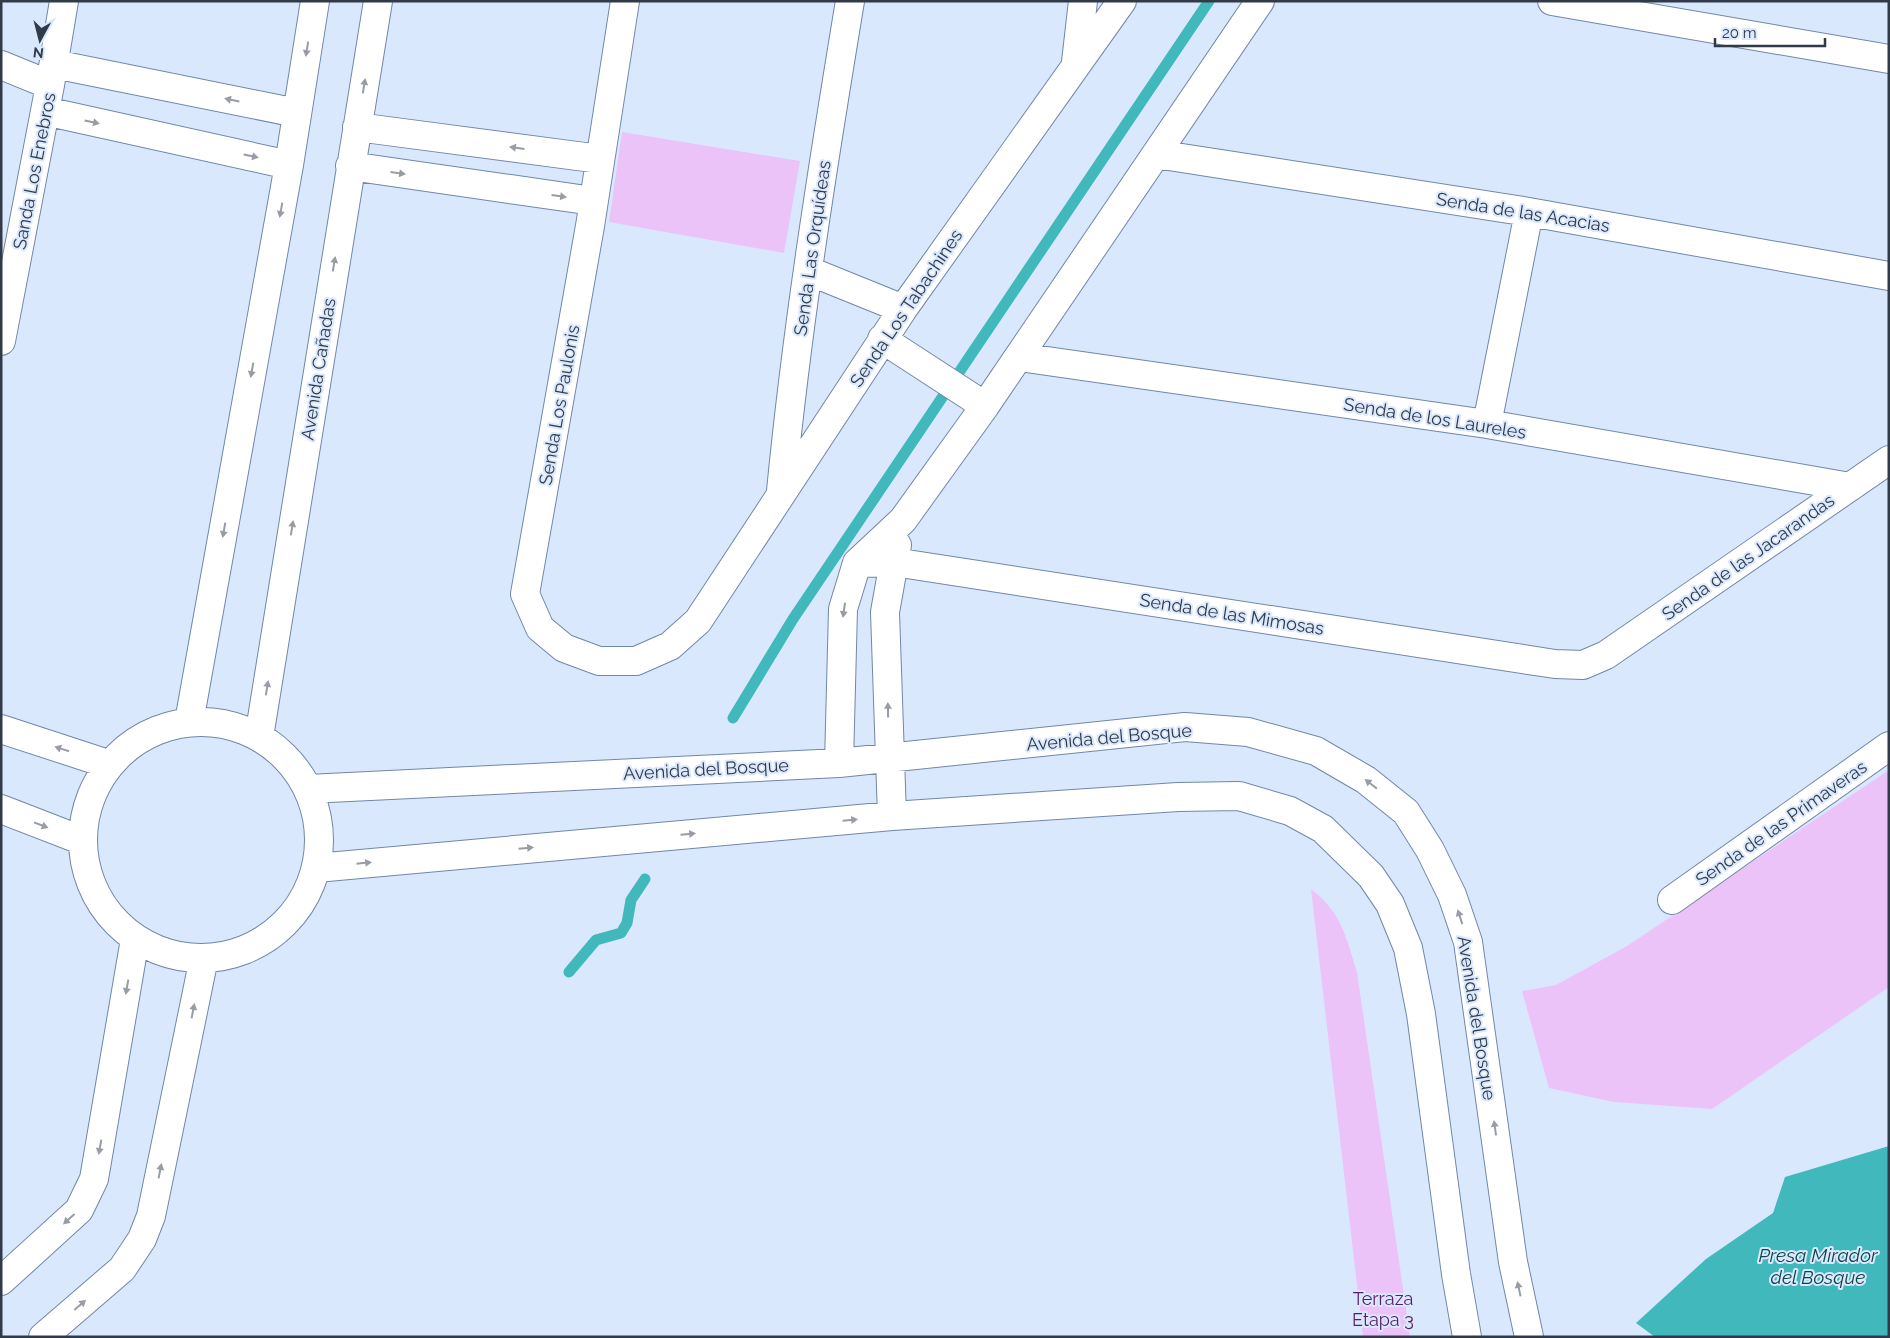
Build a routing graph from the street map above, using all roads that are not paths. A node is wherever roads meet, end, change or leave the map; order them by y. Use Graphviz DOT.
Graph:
graph roads {
  1 [pos="64,1"];
  2 [pos="315,1"];
  3 [pos="378,1"];
  4 [pos="625,1"];
  5 [pos="850,1"];
  6 [pos="1083,1"];
  7 [pos="1122,1"];
  8 [pos="1260,1"];
  9 [pos="1552,1"];
  10 [pos="1889,59"];
  11 [pos="1,65"];
  12 [pos="1076,66"];
  13 [pos="52,74"];
  14 [pos="45,111"];
  15 [pos="297,113"];
  16 [pos="357,127"];
  17 [pos="1156,154"];
  18 [pos="600,159"];
  19 [pos="289,165"];
  20 [pos="350,166"];
  21 [pos="593,202"];
  22 [pos="1529,212"];
  23 [pos="809,271"];
  24 [pos="1889,276"];
  25 [pos="6,291"];
  26 [pos="903,309"];
  27 [pos="882,339"];
  28 [pos="1,341"];
  29 [pos="1019,356"];
  30 [pos="985,406"];
  31 [pos="1487,424"];
  32 [pos="1889,460"];
  33 [pos="1850,487"];
  34 [pos="780,495"];
  35 [pos="902,520"];
  36 [pos="894,562"];
  37 [pos="857,563"];
  38 [pos="698,621"];
  39 [pos="1606,654"];
  40 [pos="189,722"];
  41 [pos="1,729"];
  42 [pos="259,737"];
  43 [pos="1889,746"];
  44 [pos="889,759"];
  45 [pos="838,763"];
  46 [pos="108,764"];
  47 [pos="308,789"];
  48 [pos="1,809"];
  49 [pos="892,816"];
  50 [pos="81,840"];
  51 [pos="316,868"];
  52 [pos="1672,900"];
  53 [pos="135,939"];
  54 [pos="204,958"];
  55 [pos="1,1281"];
  56 [pos="43,1337"];
  57 [pos="1467,1337"];
  58 [pos="1529,1337"];
  1 -- 13 [label="street, Sanda Los Enebros"];
  2 -- 15 [label="street, one-way"];
  16 -- 3 [label="street, Avenida Cañadas, one-way"];
  4 -- 18 [label="street, Senda Los Paulonis"];
  5 -- 23 [label="street, Senda Las Orquídeas"];
  6 -- 12 [label="street"];
  7 -- 12 [label="street, Senda Los Tabachines"];
  8 -- 17 [label="street"];
  9 -- 10 [label="street"];
  11 -- 13 [label="street"];
  12 -- 26 [label="street, Senda Los Tabachines"];
  13 -- 14 [label="street, Sanda Los Enebros"];
  15 -- 13 [label="street, one-way"];
  14 -- 19 [label="street, one-way"];
  14 -- 25 [label="street, Sanda Los Enebros"];
  15 -- 19 [label="street"];
  18 -- 16 [label="street, one-way"];
  16 -- 20 [label="street, Avenida Cañadas"];
  17 -- 22 [label="street, Senda de las Acacias"];
  17 -- 29 [label="street"];
  18 -- 21 [label="street, Senda Los Paulonis"];
  19 -- 40 [label="street, one-way"];
  20 -- 21 [label="street, one-way"];
  42 -- 20 [label="street, Avenida Cañadas, one-way"];
  21 -- 38 [label="street, Senda Los Paulonis"];
  22 -- 24 [label="street, Senda de las Acacias"];
  22 -- 31 [label="street"];
  23 -- 26 [label="street"];
  23 -- 34 [label="street, Senda Las Orquídeas"];
  25 -- 28 [label="street, Sanda Los Enebros"];
  26 -- 27 [label="street, Senda Los Tabachines"];
  27 -- 30 [label="street"];
  27 -- 34 [label="street, Senda Los Tabachines"];
  29 -- 30 [label="street"];
  29 -- 31 [label="street, Senda de los Laureles"];
  30 -- 35 [label="street"];
  31 -- 33 [label="street, Senda de los Laureles"];
  32 -- 33 [label="street, Senda de las Jacarandas"];
  33 -- 39 [label="street, Senda de las Jacarandas"];
  34 -- 38 [label="street, Senda Los Tabachines"];
  35 -- 36 [label="street"];
  35 -- 37 [label="street"];
  36 -- 37 [label="street, Senda de las Mimosas"];
  36 -- 39 [label="street, Senda de las Mimosas"];
  44 -- 36 [label="street, one-way"];
  37 -- 45 [label="street, one-way"];
  40 -- 42 [label="street"];
  40 -- 46 [label="street"];
  46 -- 41 [label="street, one-way"];
  42 -- 47 [label="street"];
  43 -- 52 [label="street, Senda de las Primaveras"];
  44 -- 45 [label="street, Avenida del Bosque"];
  44 -- 49 [label="street"];
  58 -- 44 [label="street, Avenida del Bosque, one-way"];
  45 -- 47 [label="street, Avenida del Bosque"];
  46 -- 50 [label="street"];
  47 -- 51 [label="street"];
  48 -- 50 [label="street, one-way"];
  51 -- 49 [label="street, one-way"];
  49 -- 57 [label="street"];
  50 -- 53 [label="street"];
  51 -- 54 [label="street"];
  53 -- 54 [label="street"];
  53 -- 55 [label="street, one-way"];
  56 -- 54 [label="street, one-way"];
}
